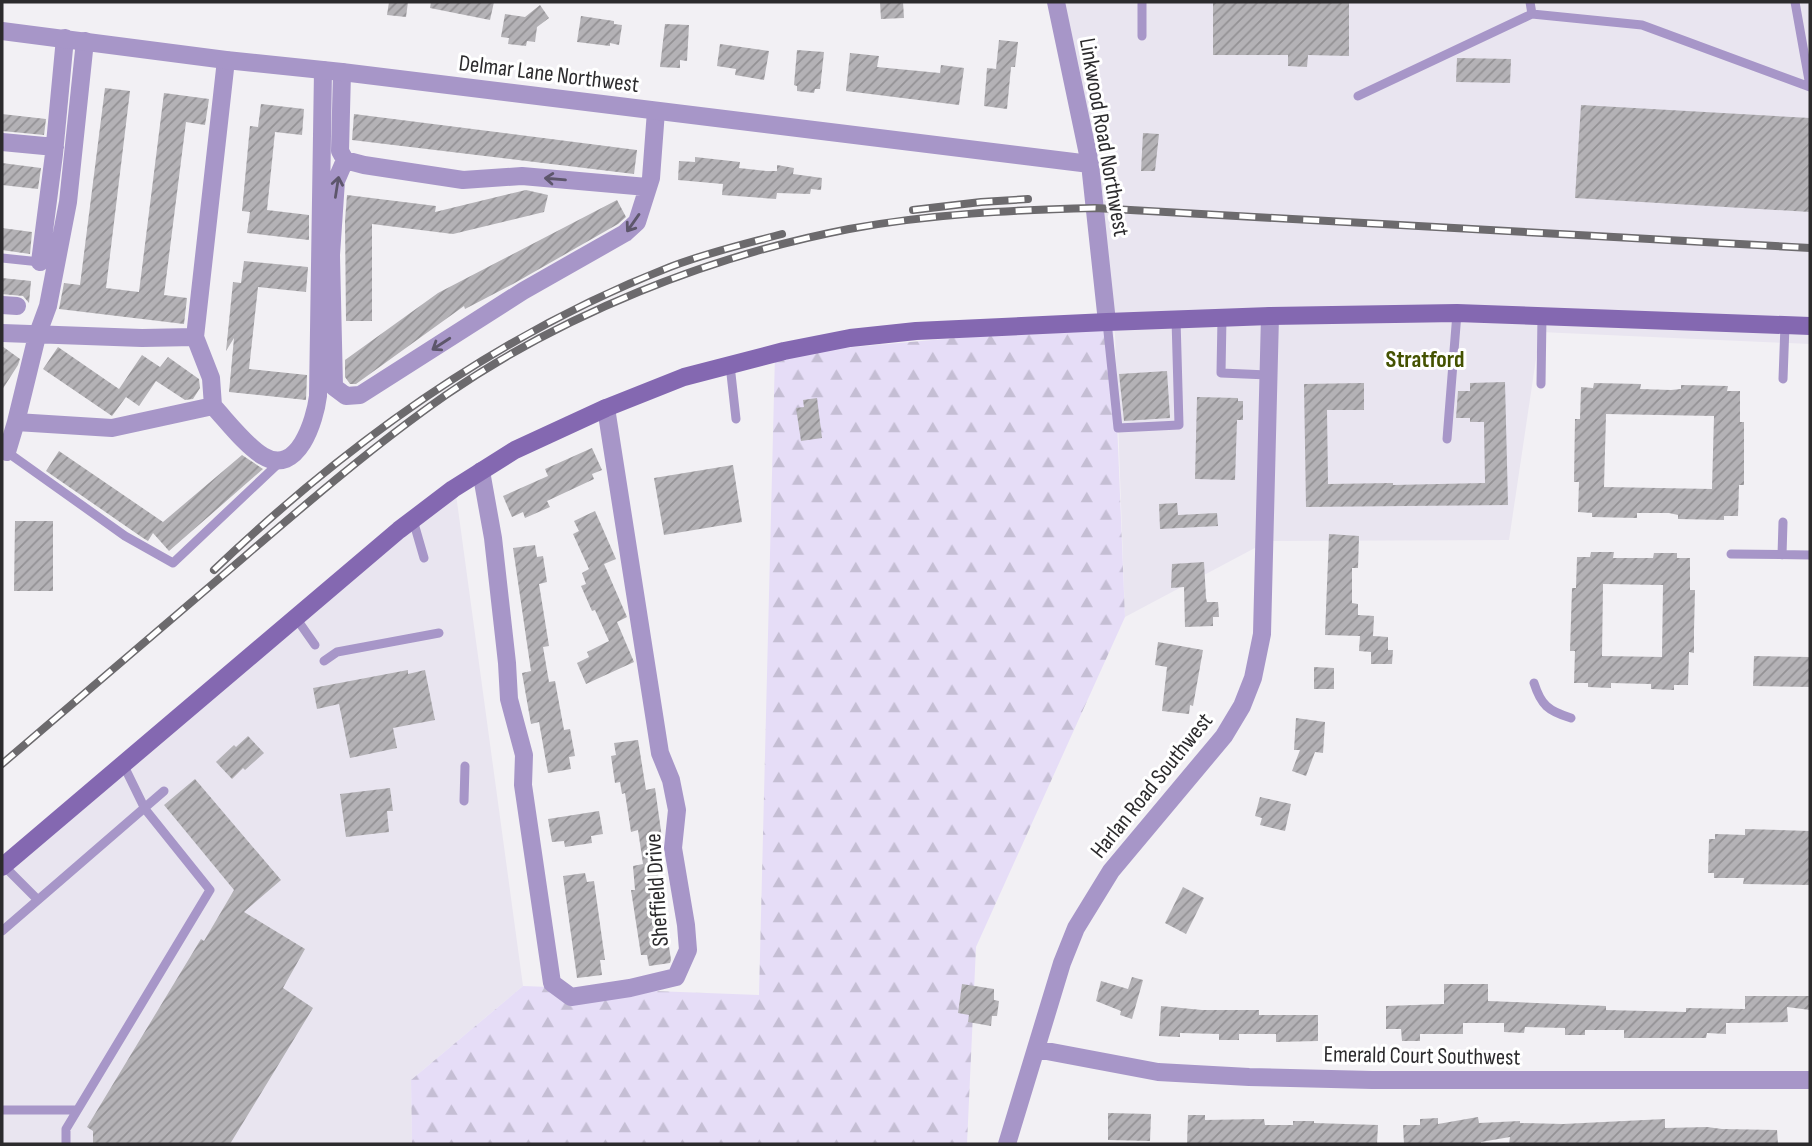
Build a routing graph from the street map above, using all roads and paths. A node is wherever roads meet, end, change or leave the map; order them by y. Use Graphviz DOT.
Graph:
graph roads {
  1 [pos="1056,2"];
  2 [pos="1142,2"];
  3 [pos="1531,2"];
  4 [pos="1795,2"];
  5 [pos="1532,14"];
  6 [pos="2,31"];
  7 [pos="1142,36"];
  8 [pos="65,38"];
  9 [pos="85,41"];
  10 [pos="226,60"];
  11 [pos="323,70"];
  12 [pos="342,72"];
  13 [pos="1810,86"];
  14 [pos="1358,96"];
  15 [pos="656,111"];
  16 [pos="2,142"];
  17 [pos="55,148"];
  18 [pos="345,160"];
  19 [pos="1090,164"];
  20 [pos="647,187"];
  21 [pos="2,258"];
  22 [pos="40,262"];
  23 [pos="1457,313"];
  24 [pos="1542,315"];
  25 [pos="1270,316"];
  26 [pos="1222,318"];
  27 [pos="1176,319"];
  28 [pos="1107,322"];
  29 [pos="1785,325"];
  30 [pos="1810,326"];
  31 [pos="2,333"];
  32 [pos="37,336"];
  33 [pos="195,337"];
  34 [pos="730,365"];
  35 [pos="1269,375"];
  36 [pos="1783,379"];
  37 [pos="1541,384"];
  38 [pos="214,406"];
  39 [pos="606,408"];
  40 [pos="736,418"];
  41 [pos="16,422"];
  42 [pos="1447,439"];
  43 [pos="4,450"];
  44 [pos="282,460"];
  45 [pos="481,471"];
  46 [pos="413,520"];
  47 [pos="1783,522"];
  48 [pos="1731,554"];
  49 [pos="1782,555"];
  50 [pos="1810,555"];
  51 [pos="424,558"];
  52 [pos="296,618"];
  53 [pos="439,633"];
  54 [pos="315,645"];
  55 [pos="324,661"];
  56 [pos="1534,683"];
  57 [pos="1571,718"];
  58 [pos="123,764"];
  59 [pos="465,766"];
  60 [pos="164,791"];
  61 [pos="464,801"];
  62 [pos="145,809"];
  63 [pos="3,866"];
  64 [pos="38,900"];
  65 [pos="2,931"];
  66 [pos="1036,1049"];
  67 [pos="1810,1080"];
  68 [pos="2,1110"];
  69 [pos="77,1110"];
  70 [pos="66,1144"];
  71 [pos="1007,1144"];
  1 -- 19 [label="street, Linkwood Road Northwest"];
  2 -- 7 [label="lane"];
  3 -- 5 [label="lane"];
  4 -- 13 [label="lane"];
  5 -- 13 [label="lane"];
  5 -- 14 [label="lane"];
  6 -- 8 [label="street, Delmar Lane Northwest"];
  8 -- 9 [label="street, Delmar Lane Northwest"];
  8 -- 17 [label="street"];
  9 -- 10 [label="street, Delmar Lane Northwest"];
  9 -- 32 [label="street"];
  10 -- 11 [label="street, Delmar Lane Northwest"];
  10 -- 33 [label="street"];
  11 -- 12 [label="street, Delmar Lane Northwest"];
  11 -- 44 [label="street"];
  12 -- 15 [label="street, Delmar Lane Northwest"];
  12 -- 18 [label="street"];
  15 -- 19 [label="street, Delmar Lane Northwest"];
  15 -- 20 [label="street"];
  16 -- 17 [label="street"];
  17 -- 22 [label="street"];
  20 -- 18 [label="street, one-way"];
  20 -- 18 [label="street, one-way"];
  19 -- 28 [label="street, Linkwood Road Northwest"];
  21 -- 22 [label="lane"];
  23 -- 24 [label="main road"];
  23 -- 25 [label="main road"];
  23 -- 42 [label="lane"];
  24 -- 29 [label="main road"];
  24 -- 37 [label="lane"];
  25 -- 26 [label="main road"];
  25 -- 35 [label="street, Harlan Road Southwest"];
  26 -- 27 [label="main road"];
  26 -- 35 [label="lane"];
  27 -- 28 [label="main road"];
  27 -- 28 [label="lane"];
  28 -- 34 [label="main road"];
  29 -- 30 [label="main road"];
  29 -- 36 [label="lane"];
  31 -- 32 [label="street"];
  32 -- 33 [label="street"];
  32 -- 41 [label="street"];
  33 -- 38 [label="street"];
  34 -- 39 [label="main road"];
  34 -- 40 [label="lane"];
  35 -- 66 [label="street, Harlan Road Southwest"];
  38 -- 41 [label="street"];
  38 -- 44 [label="street"];
  39 -- 45 [label="main road"];
  39 -- 45 [label="street, Sheffield Drive"];
  41 -- 43 [label="street"];
  43 -- 44 [label="lane"];
  45 -- 46 [label="main road"];
  46 -- 51 [label="lane"];
  46 -- 52 [label="main road"];
  47 -- 49 [label="lane"];
  48 -- 49 [label="lane"];
  49 -- 50 [label="lane"];
  52 -- 54 [label="lane"];
  52 -- 58 [label="main road"];
  53 -- 55 [label="lane"];
  56 -- 57 [label="lane"];
  58 -- 62 [label="lane"];
  58 -- 63 [label="main road"];
  59 -- 61 [label="lane"];
  60 -- 62 [label="lane"];
  62 -- 64 [label="lane"];
  62 -- 69 [label="lane"];
  63 -- 64 [label="lane"];
  64 -- 65 [label="lane"];
  66 -- 67 [label="street, Emerald Court Southwest"];
  66 -- 71 [label="street, Harlan Road Southwest"];
  68 -- 69 [label="lane"];
  69 -- 70 [label="lane"];
}
